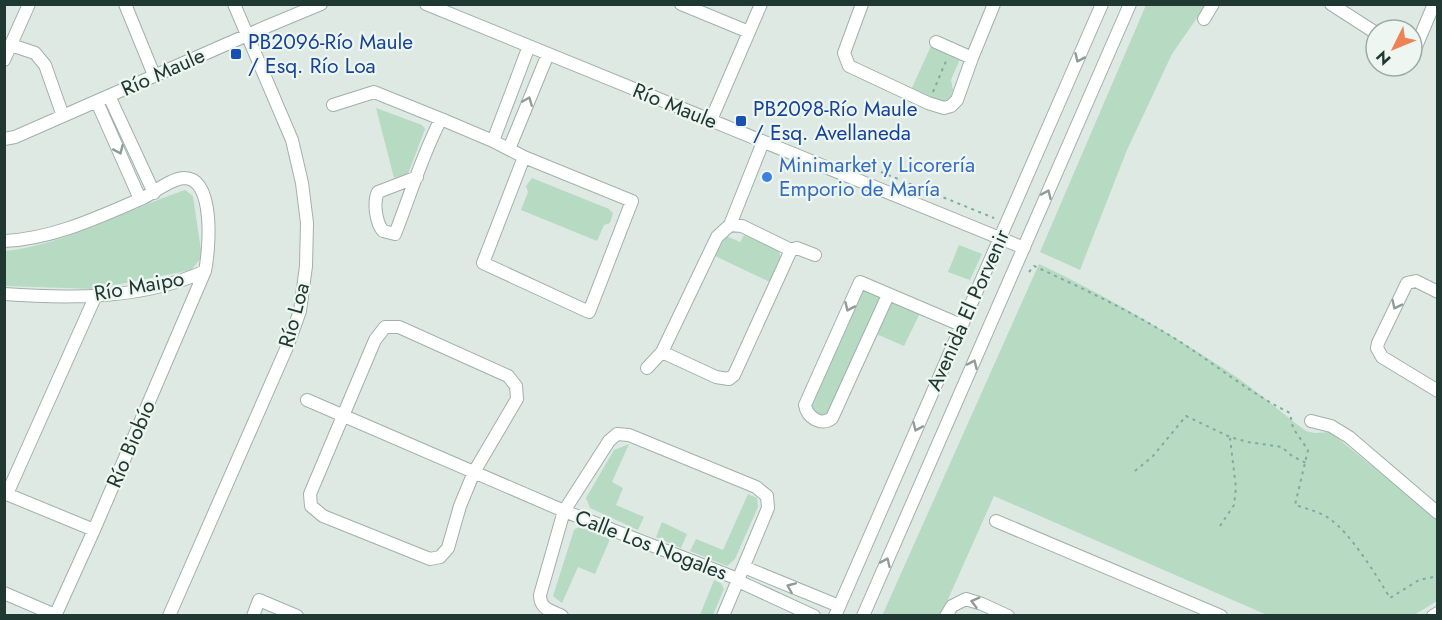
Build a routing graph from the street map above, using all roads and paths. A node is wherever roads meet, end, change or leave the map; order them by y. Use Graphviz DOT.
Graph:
graph roads {
  1 [pos="29,4"];
  2 [pos="125,4"];
  3 [pos="234,4"];
  4 [pos="321,4"];
  5 [pos="426,4"];
  6 [pos="681,4"];
  7 [pos="761,4"];
  8 [pos="862,4"];
  9 [pos="994,4"];
  10 [pos="1102,4"];
  11 [pos="1130,4"];
  12 [pos="1213,4"];
  13 [pos="1331,4"];
  14 [pos="1434,4"];
  15 [pos="1204,19"];
  16 [pos="1364,25"];
  17 [pos="1424,28"];
  18 [pos="749,32"];
  19 [pos="246,35"];
  20 [pos="936,42"];
  21 [pos="11,45"];
  22 [pos="529,46"];
  23 [pos="951,50"];
  24 [pos="548,54"];
  25 [pos="972,58"];
  26 [pos="4,60"];
  27 [pos="154,75"];
  28 [pos="109,96"];
  29 [pos="97,102"];
  30 [pos="928,103"];
  31 [pos="333,105"];
  32 [pos="63,116"];
  33 [pos="441,119"];
  34 [pos="711,120"];
  35 [pos="4,139"];
  36 [pos="493,141"];
  37 [pos="763,142"];
  38 [pos="509,149"];
  39 [pos="524,157"];
  40 [pos="881,172"];
  41 [pos="417,177"];
  42 [pos="154,193"];
  43 [pos="140,199"];
  44 [pos="994,218"];
  45 [pos="730,225"];
  46 [pos="999,239"];
  47 [pos="4,241"];
  48 [pos="1024,248"];
  49 [pos="791,250"];
  50 [pos="815,255"];
  51 [pos="205,271"];
  52 [pos="1029,272"];
  53 [pos="1437,292"];
  54 [pos="4,294"];
  55 [pos="96,295"];
  56 [pos="888,295"];
  57 [pos="961,325"];
  58 [pos="662,352"];
  59 [pos="647,368"];
  60 [pos="1437,391"];
  61 [pos="307,400"];
  62 [pos="341,416"];
  63 [pos="1311,421"];
  64 [pos="1230,437"];
  65 [pos="1306,463"];
  66 [pos="1135,471"];
  67 [pos="474,472"];
  68 [pos="6,493"];
  69 [pos="564,511"];
  70 [pos="1437,513"];
  71 [pos="996,521"];
  72 [pos="1220,526"];
  73 [pos="94,530"];
  74 [pos="744,567"];
  75 [pos="1437,576"];
  76 [pos="738,580"];
  77 [pos="4,593"];
  78 [pos="837,611"];
  79 [pos="1437,613"];
  80 [pos="55,615"];
  81 [pos="169,615"];
  82 [pos="253,615"];
  83 [pos="297,615"];
  84 [pos="562,615"];
  85 [pos="723,615"];
  86 [pos="814,615"];
  87 [pos="862,615"];
  88 [pos="946,615"];
  89 [pos="1008,615"];
  90 [pos="1221,615"];
  91 [pos="1433,615"];
  1 -- 21 [label="street"];
  2 -- 27 [label="street"];
  3 -- 19 [label="street, Río Loa"];
  4 -- 19 [label="street, Río Maule"];
  5 -- 22 [label="street, Río Maule"];
  6 -- 18 [label="street"];
  7 -- 18 [label="street"];
  8 -- 30 [label="street"];
  9 -- 25 [label="street"];
  10 -- 46 [label="street, Avenida El Porvenir, one-way"];
  48 -- 11 [label="street, Avenida El Porvenir, one-way"];
  12 -- 15 [label="street"];
  13 -- 16 [label="street"];
  14 -- 17 [label="street"];
  18 -- 34 [label="street"];
  19 -- 27 [label="street, Río Maule"];
  19 -- 81 [label="street, Río Loa"];
  20 -- 23 [label="street"];
  21 -- 26 [label="street"];
  21 -- 32 [label="street"];
  22 -- 24 [label="street, Río Maule"];
  22 -- 36 [label="street"];
  23 -- 25 [label="street"];
  23 -- 30 [label="path"];
  24 -- 34 [label="street, Río Maule"];
  38 -- 24 [label="street, one-way"];
  25 -- 30 [label="street"];
  27 -- 28 [label="street, Río Maule"];
  28 -- 29 [label="street, Río Maule"];
  28 -- 42 [label="street"];
  29 -- 32 [label="street, Río Maule"];
  29 -- 43 [label="street, one-way"];
  31 -- 33 [label="street"];
  32 -- 35 [label="street, Río Maule"];
  33 -- 36 [label="street"];
  33 -- 41 [label="street"];
  34 -- 37 [label="street, Río Maule"];
  36 -- 38 [label="street"];
  37 -- 45 [label="street"];
  37 -- 46 [label="street, Río Maule"];
  38 -- 39 [label="street"];
  39 -- 39 [label="street"];
  40 -- 44 [label="path"];
  41 -- 41 [label="street"];
  42 -- 43 [label="street, Río Maipo"];
  42 -- 51 [label="street, Río Maipo"];
  43 -- 47 [label="street, Río Maipo"];
  45 -- 49 [label="street"];
  45 -- 58 [label="street"];
  46 -- 48 [label="street, Río Maule"];
  46 -- 57 [label="street, Avenida El Porvenir"];
  87 -- 48 [label="street, Avenida El Porvenir, one-way"];
  49 -- 50 [label="street"];
  49 -- 58 [label="street"];
  51 -- 55 [label="street, Río Maipo"];
  51 -- 73 [label="street, Río Biobío"];
  52 -- 65 [label="path"];
  53 -- 60 [label="street, one-way"];
  54 -- 55 [label="street, Río Maipo"];
  55 -- 68 [label="street"];
  56 -- 56 [label="street, one-way"];
  56 -- 57 [label="street"];
  57 -- 78 [label="street, Avenida El Porvenir, one-way"];
  58 -- 59 [label="street"];
  61 -- 62 [label="street, Calle Los Nogales"];
  62 -- 67 [label="street, Calle Los Nogales"];
  62 -- 67 [label="street"];
  62 -- 67 [label="street"];
  63 -- 70 [label="street"];
  64 -- 65 [label="path"];
  64 -- 66 [label="path"];
  64 -- 72 [label="path"];
  65 -- 75 [label="path"];
  67 -- 69 [label="street, Calle Los Nogales"];
  68 -- 73 [label="street"];
  69 -- 74 [label="street"];
  69 -- 76 [label="street, Calle Los Nogales"];
  69 -- 84 [label="street"];
  71 -- 90 [label="street"];
  73 -- 80 [label="street, Río Biobío"];
  74 -- 76 [label="street"];
  78 -- 74 [label="street, Calle Los Nogales, one-way"];
  76 -- 85 [label="street"];
  76 -- 86 [label="street, Calle Los Nogales"];
  77 -- 80 [label="street"];
  79 -- 91 [label="street"];
  82 -- 83 [label="street"];
  89 -- 88 [label="street, one-way"];
}
